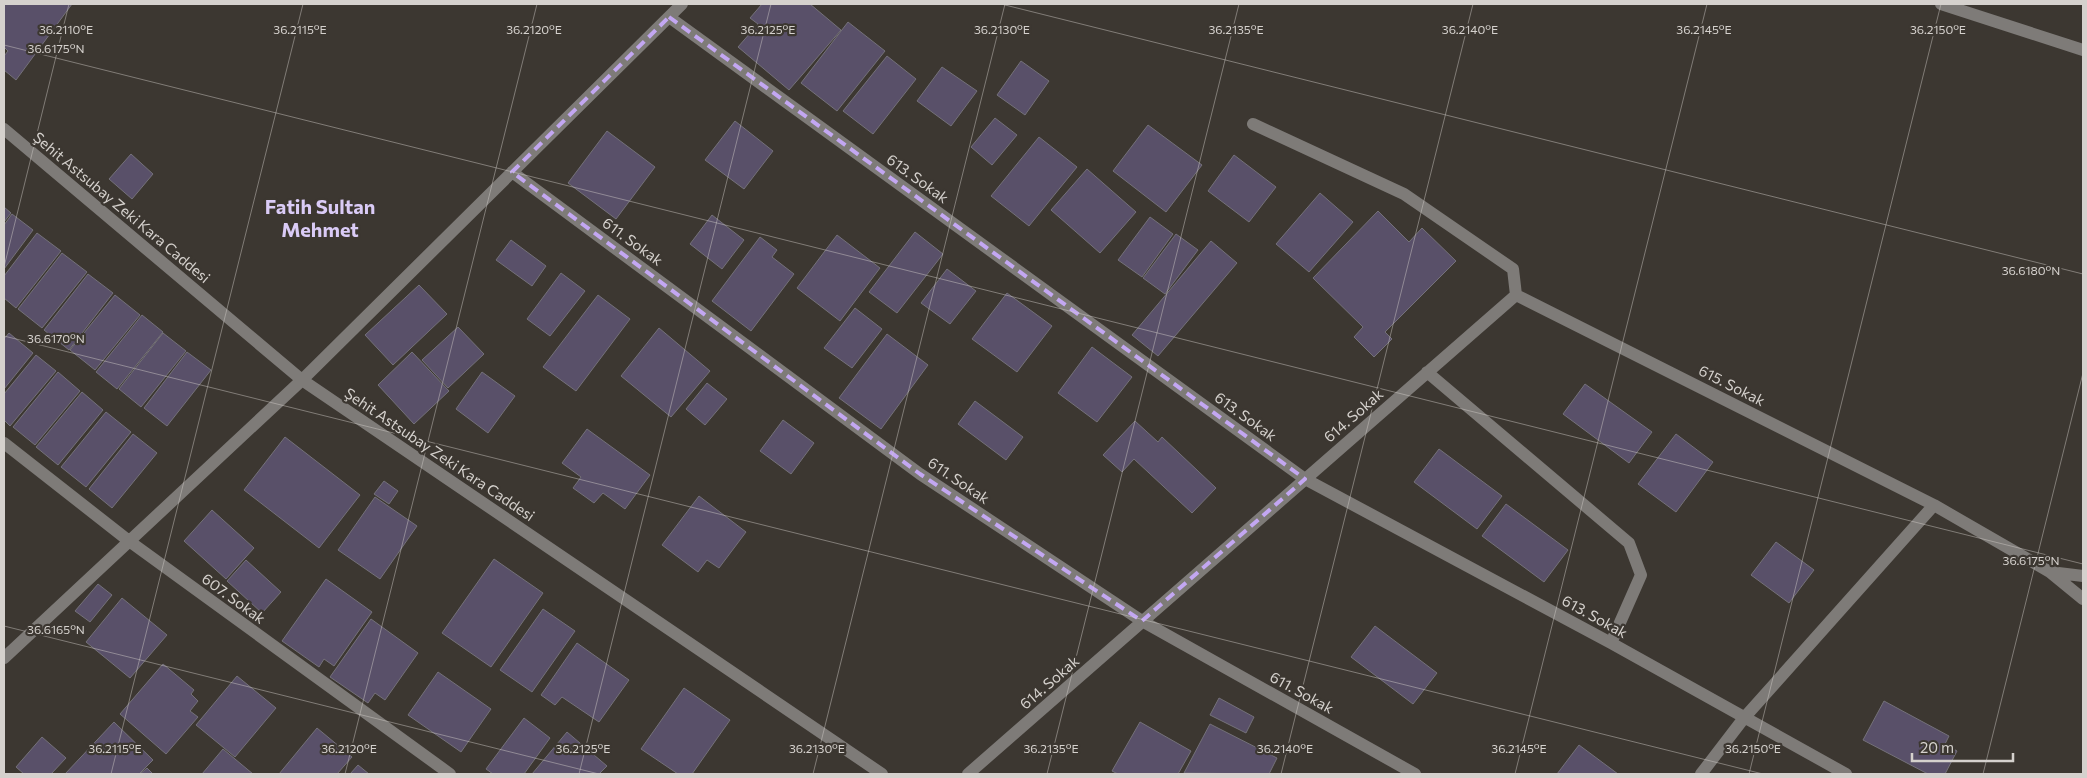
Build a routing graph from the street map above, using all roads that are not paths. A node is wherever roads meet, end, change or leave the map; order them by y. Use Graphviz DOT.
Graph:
graph roads {
  1 [pos="682,4"];
  2 [pos="1941,4"];
  3 [pos="669,17"];
  4 [pos="2083,50"];
  5 [pos="1253,124"];
  6 [pos="4,129"];
  7 [pos="512,172"];
  8 [pos="1516,295"];
  9 [pos="1427,372"];
  10 [pos="302,380"];
  11 [pos="4,443"];
  12 [pos="1305,479"];
  13 [pos="1934,504"];
  14 [pos="128,542"];
  15 [pos="2050,572"];
  16 [pos="2083,576"];
  17 [pos="2083,599"];
  18 [pos="1142,621"];
  19 [pos="1611,644"];
  20 [pos="4,658"];
  21 [pos="1744,718"];
  22 [pos="450,774"];
  23 [pos="882,774"];
  24 [pos="968,774"];
  25 [pos="1415,774"];
  26 [pos="1701,774"];
  27 [pos="1846,774"];
  1 -- 3 [label="street"];
  2 -- 4 [label="street"];
  3 -- 7 [label="street"];
  3 -- 12 [label="street, 613. Sokak"];
  5 -- 8 [label="street"];
  6 -- 10 [label="street, Şehit Astsubay Zeki Kara Caddesi"];
  7 -- 10 [label="street"];
  7 -- 18 [label="street, 611. Sokak"];
  8 -- 9 [label="street, 614. Sokak"];
  8 -- 13 [label="street, 615. Sokak"];
  9 -- 12 [label="street, 614. Sokak"];
  9 -- 19 [label="street"];
  10 -- 14 [label="street"];
  10 -- 23 [label="street, Şehit Astsubay Zeki Kara Caddesi"];
  11 -- 14 [label="street, 607. Sokak"];
  12 -- 18 [label="street, 614. Sokak"];
  12 -- 19 [label="street, 613. Sokak"];
  13 -- 15 [label="street, 615. Sokak"];
  13 -- 21 [label="street"];
  14 -- 20 [label="street"];
  14 -- 22 [label="street, 607. Sokak"];
  15 -- 16 [label="street"];
  15 -- 17 [label="street, 615. Sokak"];
  18 -- 24 [label="street, 614. Sokak"];
  18 -- 25 [label="street, 611. Sokak"];
  19 -- 21 [label="street, 613. Sokak"];
  21 -- 26 [label="street"];
  21 -- 27 [label="street, 613. Sokak"];
}
